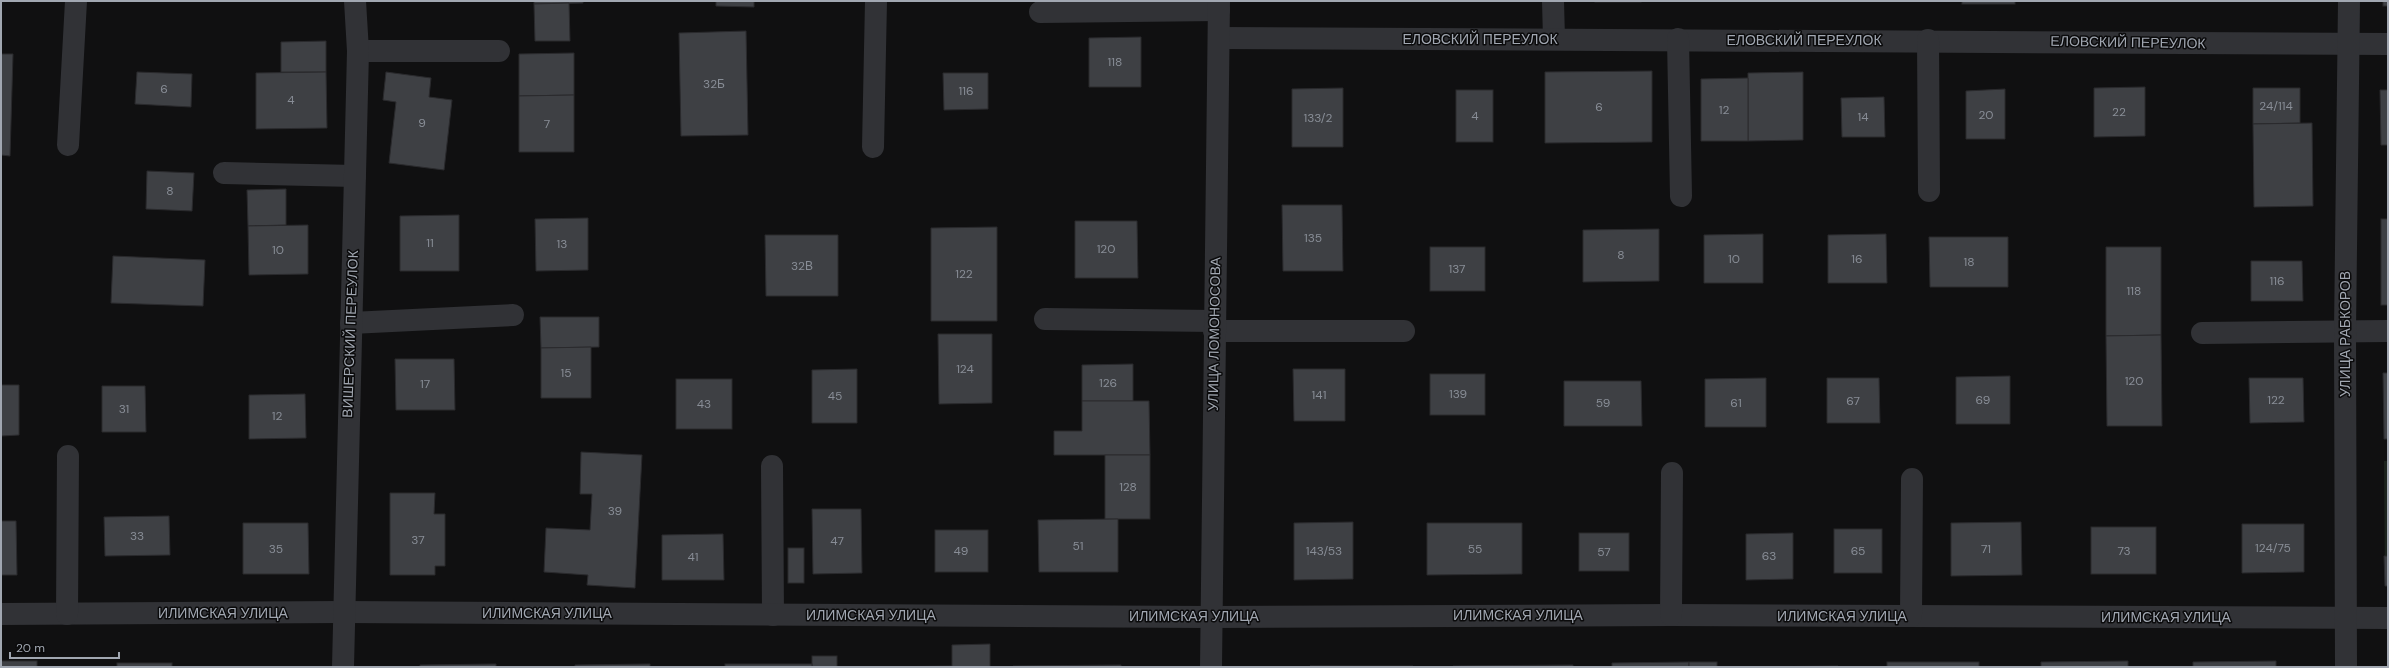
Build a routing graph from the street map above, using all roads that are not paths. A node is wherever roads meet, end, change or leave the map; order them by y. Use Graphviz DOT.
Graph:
graph roads {
  1 [pos="76,1"];
  2 [pos="355,1"];
  3 [pos="876,1"];
  4 [pos="1553,1"];
  5 [pos="2349,1"];
  6 [pos="1219,5"];
  7 [pos="1040,12"];
  8 [pos="1219,38"];
  9 [pos="1554,39"];
  10 [pos="1678,39"];
  11 [pos="1928,40"];
  12 [pos="2350,44"];
  13 [pos="2388,44"];
  14 [pos="358,51"];
  15 [pos="499,51"];
  16 [pos="68,145"];
  17 [pos="873,147"];
  18 [pos="224,172"];
  19 [pos="355,176"];
  20 [pos="1929,191"];
  21 [pos="1681,196"];
  22 [pos="513,315"];
  23 [pos="1045,319"];
  24 [pos="350,323"];
  25 [pos="1214,326"];
  26 [pos="1404,331"];
  27 [pos="2344,331"];
  28 [pos="2388,331"];
  29 [pos="2202,333"];
  30 [pos="68,456"];
  31 [pos="772,466"];
  32 [pos="1672,473"];
  33 [pos="1912,479"];
  34 [pos="343,612"];
  35 [pos="1,614"];
  36 [pos="67,614"];
  37 [pos="773,615"];
  38 [pos="1671,615"];
  39 [pos="1911,616"];
  40 [pos="1210,617"];
  41 [pos="2346,618"];
  42 [pos="2388,618"];
  43 [pos="343,667"];
  44 [pos="1210,667"];
  45 [pos="2346,667"];
  1 -- 16 [label="street"];
  2 -- 14 [label="street, ВИШЕРСКИЙ ПЕРЕУЛОК"];
  3 -- 17 [label="street"];
  4 -- 9 [label="street"];
  5 -- 12 [label="street, УЛИЦА РАБКОРОВ"];
  6 -- 7 [label="street"];
  6 -- 8 [label="street, УЛИЦА ЛОМОНОСОВА"];
  8 -- 9 [label="street, ЕЛОВСКИЙ ПЕРЕУЛОК"];
  8 -- 25 [label="street, УЛИЦА ЛОМОНОСОВА"];
  9 -- 10 [label="street, ЕЛОВСКИЙ ПЕРЕУЛОК"];
  10 -- 11 [label="street, ЕЛОВСКИЙ ПЕРЕУЛОК"];
  10 -- 21 [label="street"];
  11 -- 12 [label="street, ЕЛОВСКИЙ ПЕРЕУЛОК"];
  11 -- 20 [label="street"];
  12 -- 13 [label="street, ЕЛОВСКИЙ ПЕРЕУЛОК"];
  12 -- 27 [label="street, УЛИЦА РАБКОРОВ"];
  14 -- 15 [label="street"];
  14 -- 19 [label="street, ВИШЕРСКИЙ ПЕРЕУЛОК"];
  18 -- 19 [label="street"];
  19 -- 24 [label="street, ВИШЕРСКИЙ ПЕРЕУЛОК"];
  22 -- 24 [label="street"];
  23 -- 25 [label="street"];
  24 -- 34 [label="street, ВИШЕРСКИЙ ПЕРЕУЛОК"];
  25 -- 26 [label="street"];
  25 -- 40 [label="street, УЛИЦА ЛОМОНОСОВА"];
  27 -- 28 [label="street"];
  27 -- 29 [label="street"];
  27 -- 41 [label="street, УЛИЦА РАБКОРОВ"];
  30 -- 36 [label="street"];
  31 -- 37 [label="street"];
  32 -- 38 [label="street"];
  33 -- 39 [label="street"];
  34 -- 36 [label="street, ИЛИМСКАЯ УЛИЦА"];
  34 -- 37 [label="street, ИЛИМСКАЯ УЛИЦА"];
  34 -- 43 [label="street, ВИШЕРСКИЙ ПЕРЕУЛОК"];
  35 -- 36 [label="street, ИЛИМСКАЯ УЛИЦА"];
  37 -- 40 [label="street, ИЛИМСКАЯ УЛИЦА"];
  38 -- 39 [label="street, ИЛИМСКАЯ УЛИЦА"];
  38 -- 40 [label="street, ИЛИМСКАЯ УЛИЦА"];
  39 -- 41 [label="street, ИЛИМСКАЯ УЛИЦА"];
  40 -- 44 [label="street, УЛИЦА ЛОМОНОСОВА"];
  41 -- 42 [label="street, ИЛИМСКАЯ УЛИЦА"];
  41 -- 45 [label="street, УЛИЦА РАБКОРОВ"];
}
